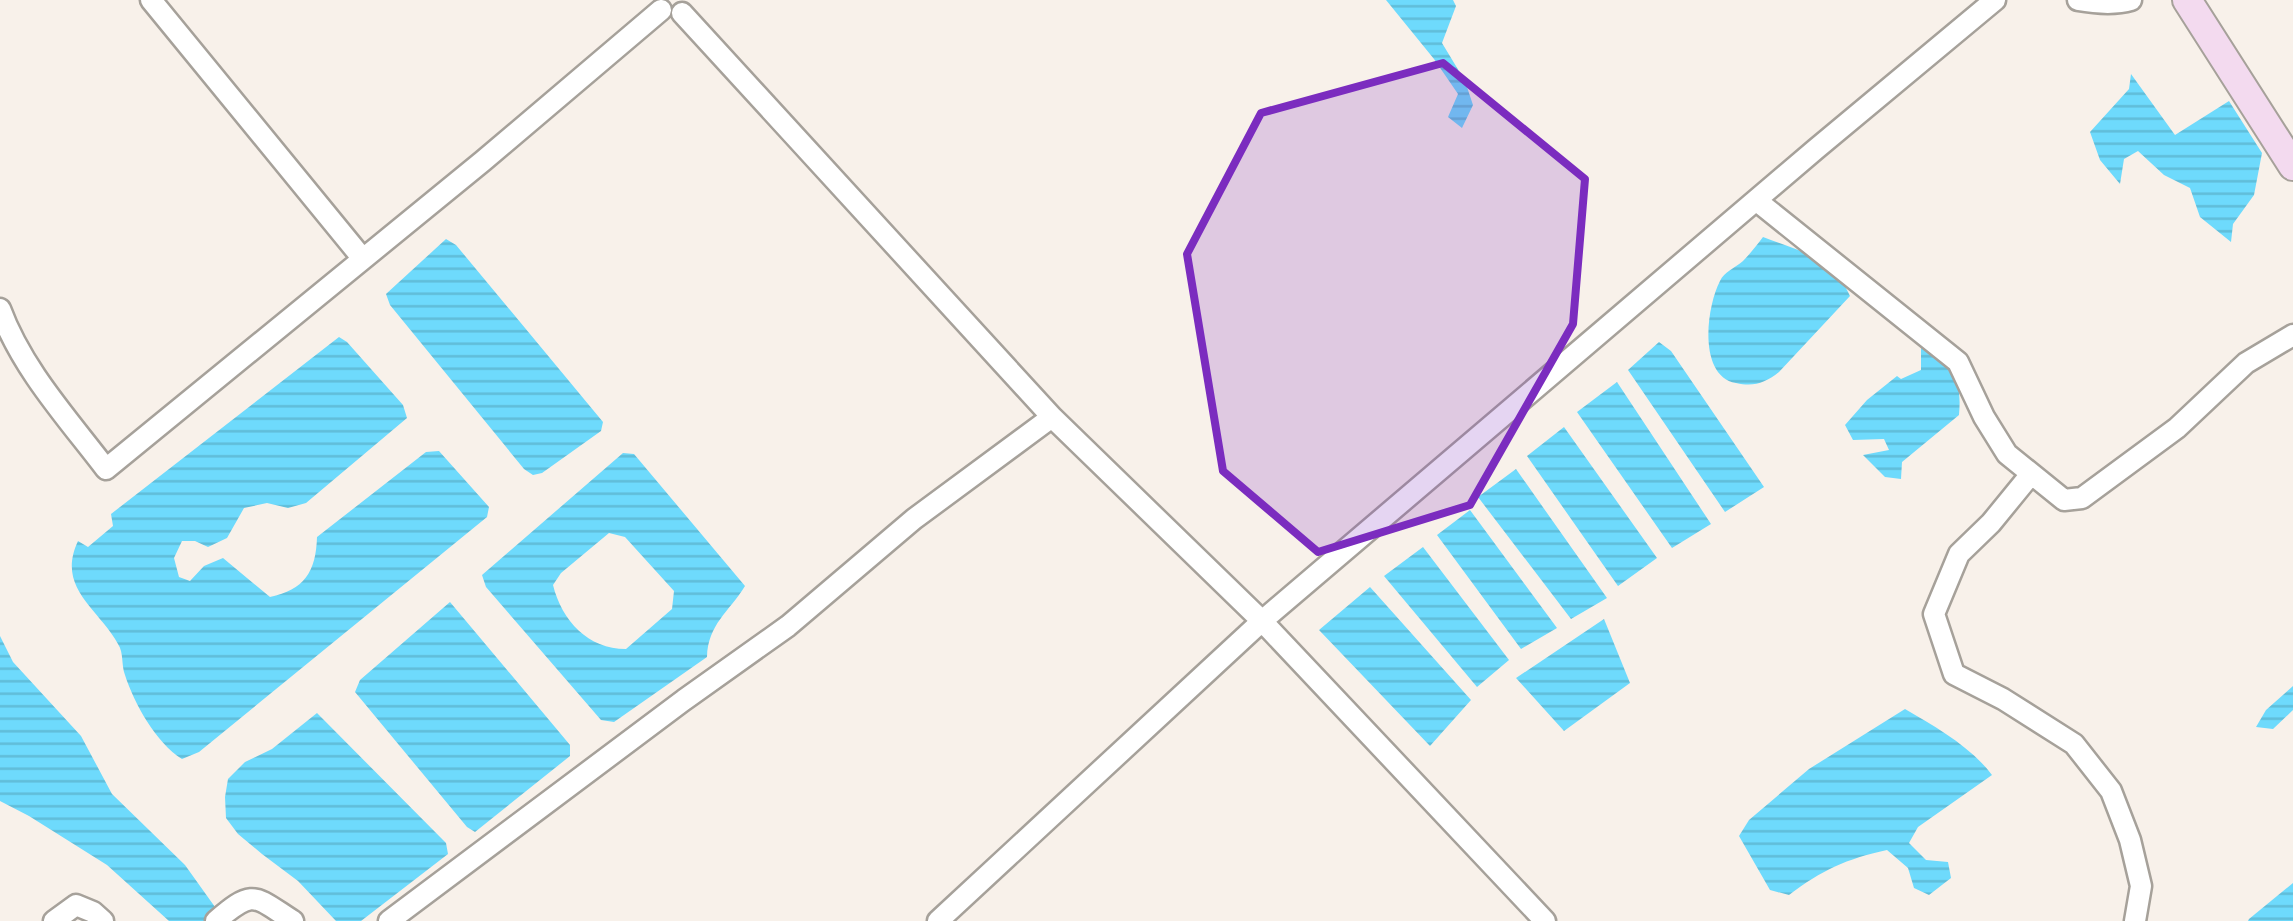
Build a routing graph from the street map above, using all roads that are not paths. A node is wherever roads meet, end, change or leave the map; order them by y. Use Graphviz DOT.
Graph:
graph roads {
  1 [pos="152,0"];
  2 [pos="1996,0"];
  3 [pos="2078,0"];
  4 [pos="2131,0"];
  5 [pos="2187,0"];
  6 [pos="673,6"];
  7 [pos="2293,166"];
  8 [pos="1757,201"];
  9 [pos="363,259"];
  10 [pos="0,309"];
  11 [pos="2293,335"];
  12 [pos="1052,416"];
  13 [pos="2031,474"];
  14 [pos="1262,621"];
  15 [pos="224,914"];
  16 [pos="54,921"];
  17 [pos="102,921"];
  18 [pos="293,921"];
  19 [pos="389,921"];
  20 [pos="938,921"];
  21 [pos="1545,921"];
  22 [pos="2135,921"];
  1 -- 9 [label="street"];
  2 -- 8 [label="street"];
  3 -- 4 [label="street"];
  5 -- 7 [label="street"];
  6 -- 9 [label="street"];
  6 -- 12 [label="street"];
  8 -- 13 [label="street"];
  8 -- 14 [label="street"];
  9 -- 10 [label="street"];
  11 -- 13 [label="street"];
  12 -- 14 [label="street"];
  12 -- 19 [label="street"];
  13 -- 22 [label="street"];
  14 -- 20 [label="street"];
  14 -- 21 [label="street"];
  15 -- 18 [label="street"];
  16 -- 17 [label="street"];
}
